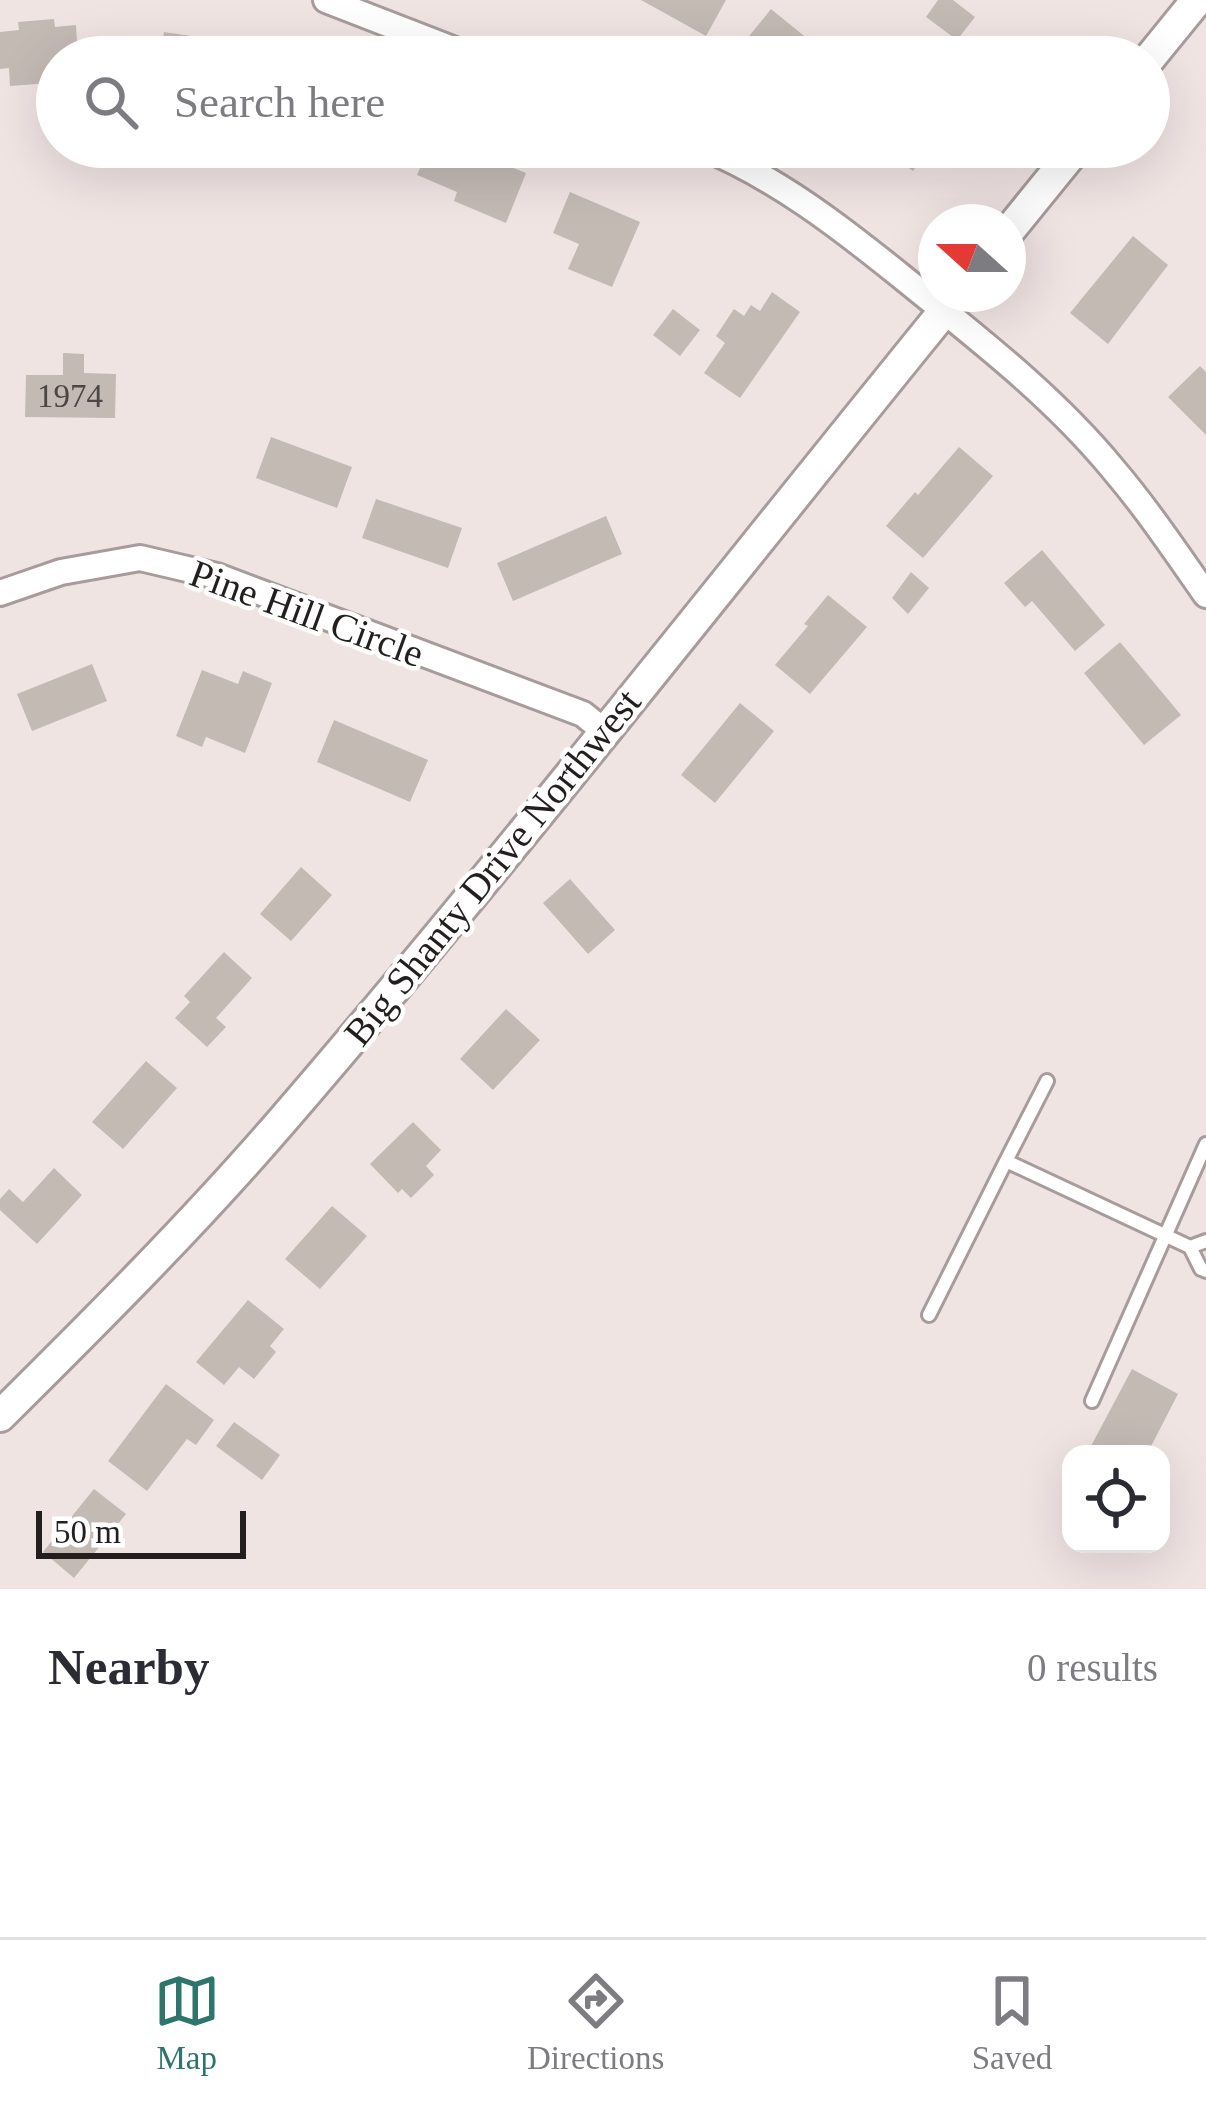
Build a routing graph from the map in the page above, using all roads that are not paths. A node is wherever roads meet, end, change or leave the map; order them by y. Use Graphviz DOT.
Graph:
graph roads {
  1 [pos="326,0"];
  2 [pos="1197,0"];
  3 [pos="419,36"];
  4 [pos="1168,36"];
  5 [pos="746,168"];
  6 [pos="1060,168"];
  7 [pos="1026,210"];
  8 [pos="918,280"];
  9 [pos="943,312"];
  10 [pos="961,312"];
  11 [pos="0,592"];
  12 [pos="1206,595"];
  13 [pos="604,731"];
  14 [pos="1047,1081"];
  15 [pos="1206,1144"];
  16 [pos="1006,1161"];
  17 [pos="1165,1235"];
  18 [pos="1206,1241"];
  19 [pos="1190,1247"];
  20 [pos="1206,1270"];
  21 [pos="929,1315"];
  22 [pos="1092,1401"];
  23 [pos="0,1416"];
  1 -- 3 [label="street"];
  2 -- 4 [label="street"];
  5 -- 8 [label="street"];
  6 -- 7 [label="street"];
  9 -- 13 [label="street, Big Shanty Drive Northwest"];
  10 -- 12 [label="street"];
  11 -- 13 [label="street, Pine Hill Circle"];
  13 -- 23 [label="street, Big Shanty Drive Northwest"];
  14 -- 16 [label="lane"];
  15 -- 17 [label="lane"];
  16 -- 17 [label="lane"];
  16 -- 21 [label="lane"];
  17 -- 19 [label="lane"];
  17 -- 22 [label="lane"];
  18 -- 19 [label="lane"];
  19 -- 20 [label="lane"];
}
